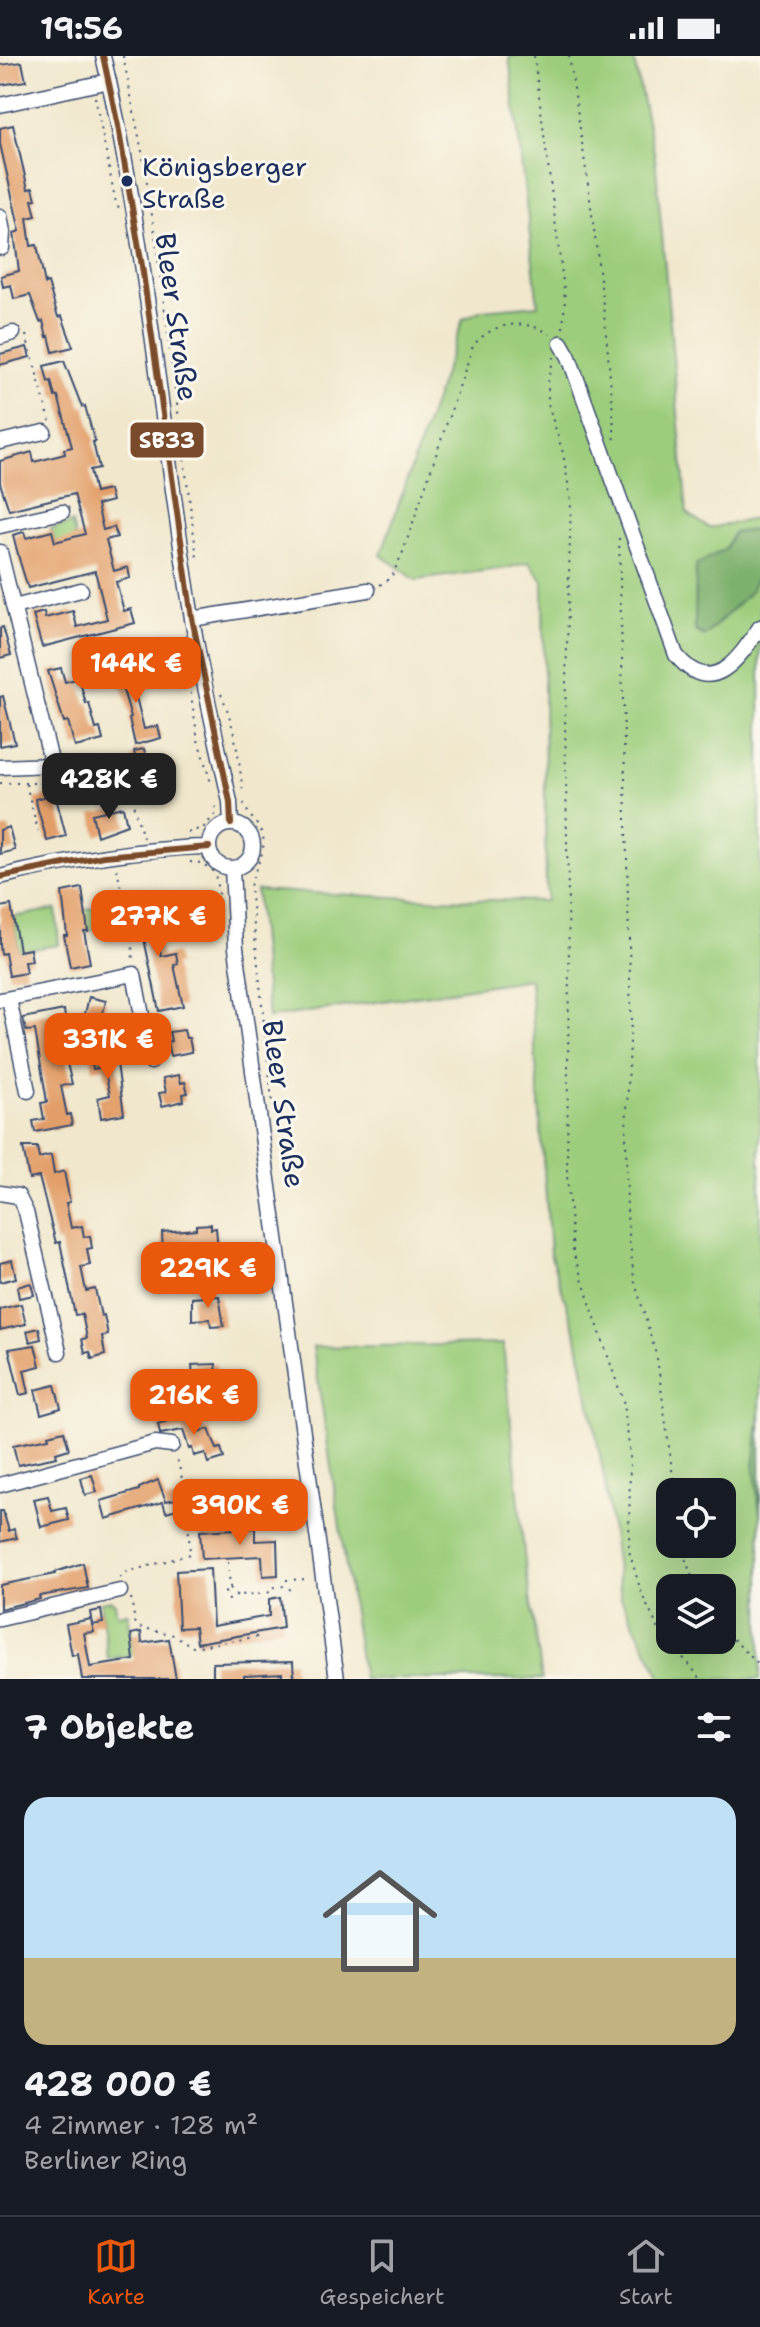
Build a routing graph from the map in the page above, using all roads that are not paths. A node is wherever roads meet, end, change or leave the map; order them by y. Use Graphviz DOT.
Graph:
graph roads {
  1 [pos="103,56"];
  2 [pos="109,81"];
  3 [pos="0,105"];
  4 [pos="0,216"];
  5 [pos="2,248"];
  6 [pos="561,343"];
  7 [pos="44,432"];
  8 [pos="0,442"];
  9 [pos="62,512"];
  10 [pos="0,526"];
  11 [pos="0,552"];
  12 [pos="81,590"];
  13 [pos="368,590"];
  14 [pos="14,607"];
  15 [pos="192,619"];
  16 [pos="760,627"];
  17 [pos="52,765"];
  18 [pos="0,767"];
  19 [pos="109,769"];
  20 [pos="231,824"];
  21 [pos="209,847"];
  22 [pos="232,868"];
  23 [pos="0,877"];
  24 [pos="5,1000"];
  25 [pos="151,1062"];
  26 [pos="28,1091"];
  27 [pos="0,1193"];
  28 [pos="59,1352"];
  29 [pos="172,1445"];
  30 [pos="0,1485"];
  31 [pos="125,1592"];
  32 [pos="0,1619"];
  33 [pos="337,1679"];
  1 -- 2 [label="street, Bleer Straße"];
  2 -- 3 [label="street"];
  2 -- 15 [label="street, Bleer Straße"];
  4 -- 5 [label="street"];
  6 -- 16 [label="street"];
  7 -- 8 [label="street"];
  9 -- 10 [label="street"];
  11 -- 14 [label="street"];
  12 -- 14 [label="street"];
  13 -- 15 [label="street"];
  14 -- 17 [label="street"];
  15 -- 20 [label="street, Bleer Straße"];
  17 -- 18 [label="street"];
  17 -- 19 [label="street"];
  20 -- 21 [label="street"];
  20 -- 22 [label="street"];
  21 -- 22 [label="street"];
  21 -- 23 [label="street"];
  22 -- 33 [label="street, Bleer Straße"];
  24 -- 25 [label="street"];
  24 -- 26 [label="street"];
  27 -- 28 [label="street"];
  29 -- 30 [label="street"];
  31 -- 32 [label="street"];
}
